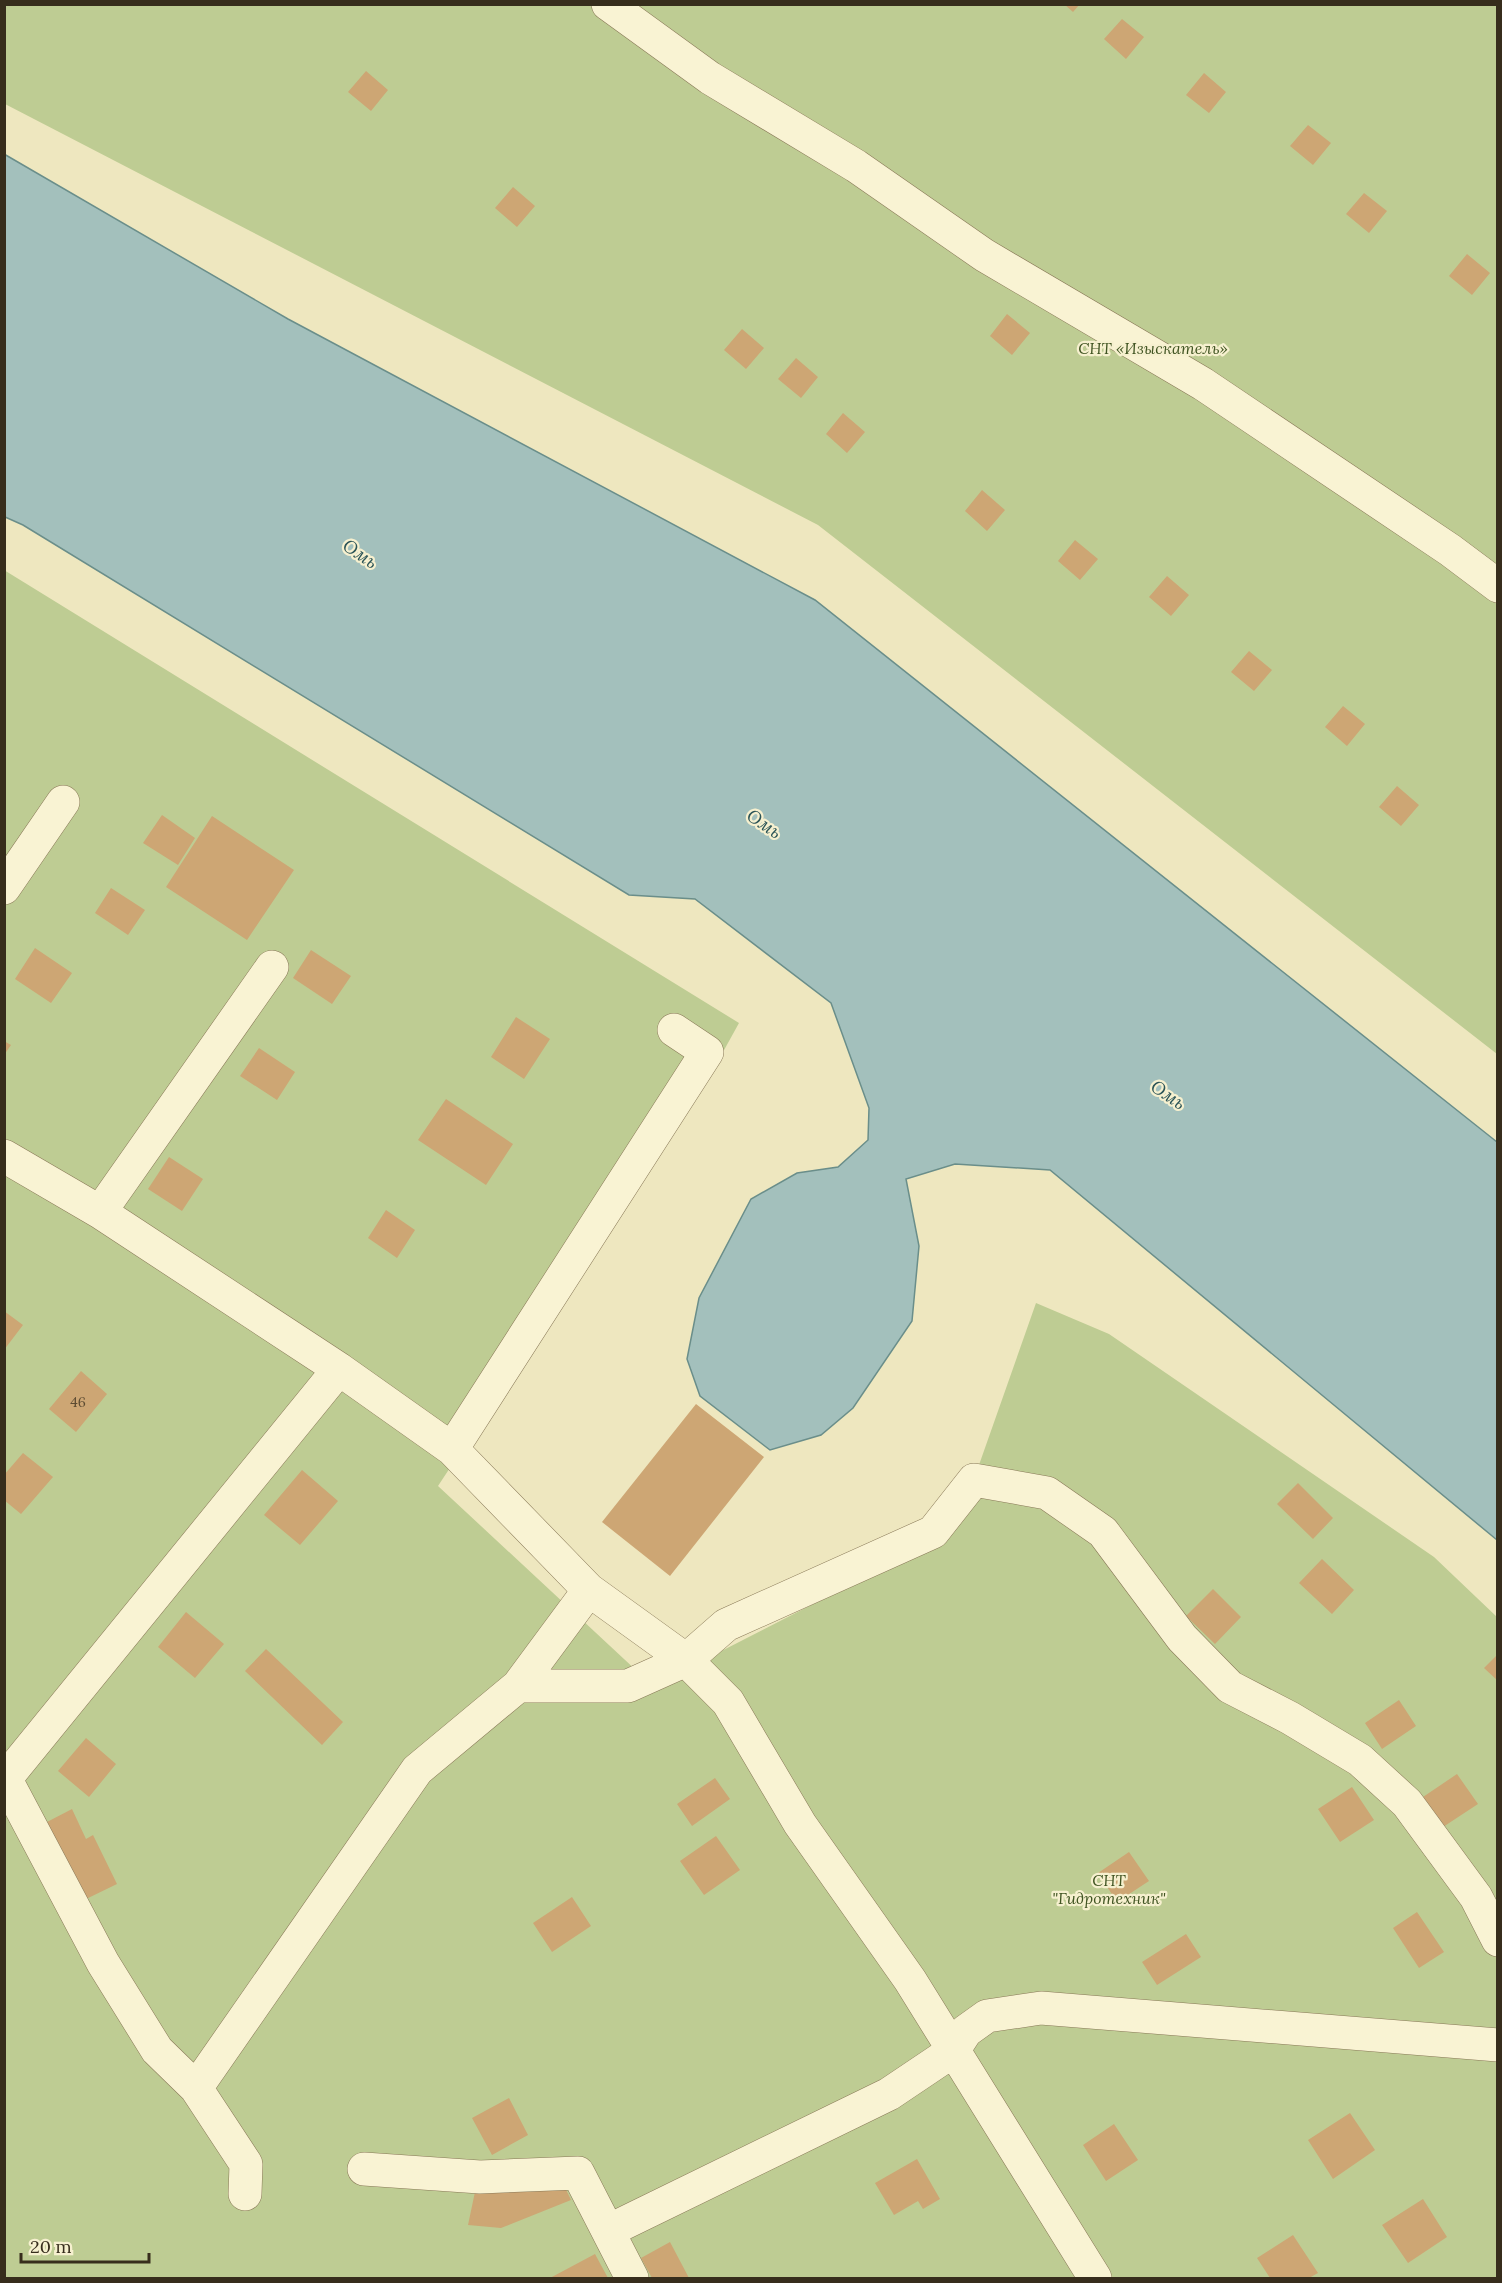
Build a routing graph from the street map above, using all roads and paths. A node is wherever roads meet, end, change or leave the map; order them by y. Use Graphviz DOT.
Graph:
graph roads {
  1 [pos="608,4"];
  2 [pos="1497,586"];
  3 [pos="63,802"];
  4 [pos="4,888"];
  5 [pos="272,967"];
  6 [pos="674,1030"];
  7 [pos="4,1156"];
  8 [pos="100,1212"];
  9 [pos="339,1369"];
  10 [pos="452,1449"];
  11 [pos="589,1590"];
  12 [pos="686,1660"];
  13 [pos="518,1686"];
  14 [pos="5,1777"];
  15 [pos="1497,1940"];
  16 [pos="1497,2045"];
  17 [pos="953,2051"];
  18 [pos="196,2088"];
  19 [pos="364,2169"];
  20 [pos="245,2194"];
  21 [pos="608,2231"];
  22 [pos="633,2278"];
  23 [pos="1095,2278"];
  1 -- 2 [label="lane"];
  3 -- 4 [label="lane"];
  5 -- 8 [label="lane"];
  6 -- 10 [label="lane"];
  7 -- 8 [label="lane"];
  8 -- 9 [label="lane"];
  9 -- 10 [label="lane"];
  9 -- 14 [label="lane"];
  10 -- 11 [label="lane"];
  11 -- 12 [label="lane"];
  11 -- 13 [label="lane"];
  12 -- 13 [label="lane"];
  12 -- 15 [label="lane"];
  12 -- 17 [label="lane"];
  13 -- 18 [label="lane"];
  14 -- 18 [label="lane"];
  16 -- 17 [label="lane"];
  17 -- 21 [label="lane"];
  17 -- 23 [label="lane"];
  18 -- 20 [label="lane"];
  19 -- 21 [label="lane"];
  21 -- 22 [label="lane"];
}
